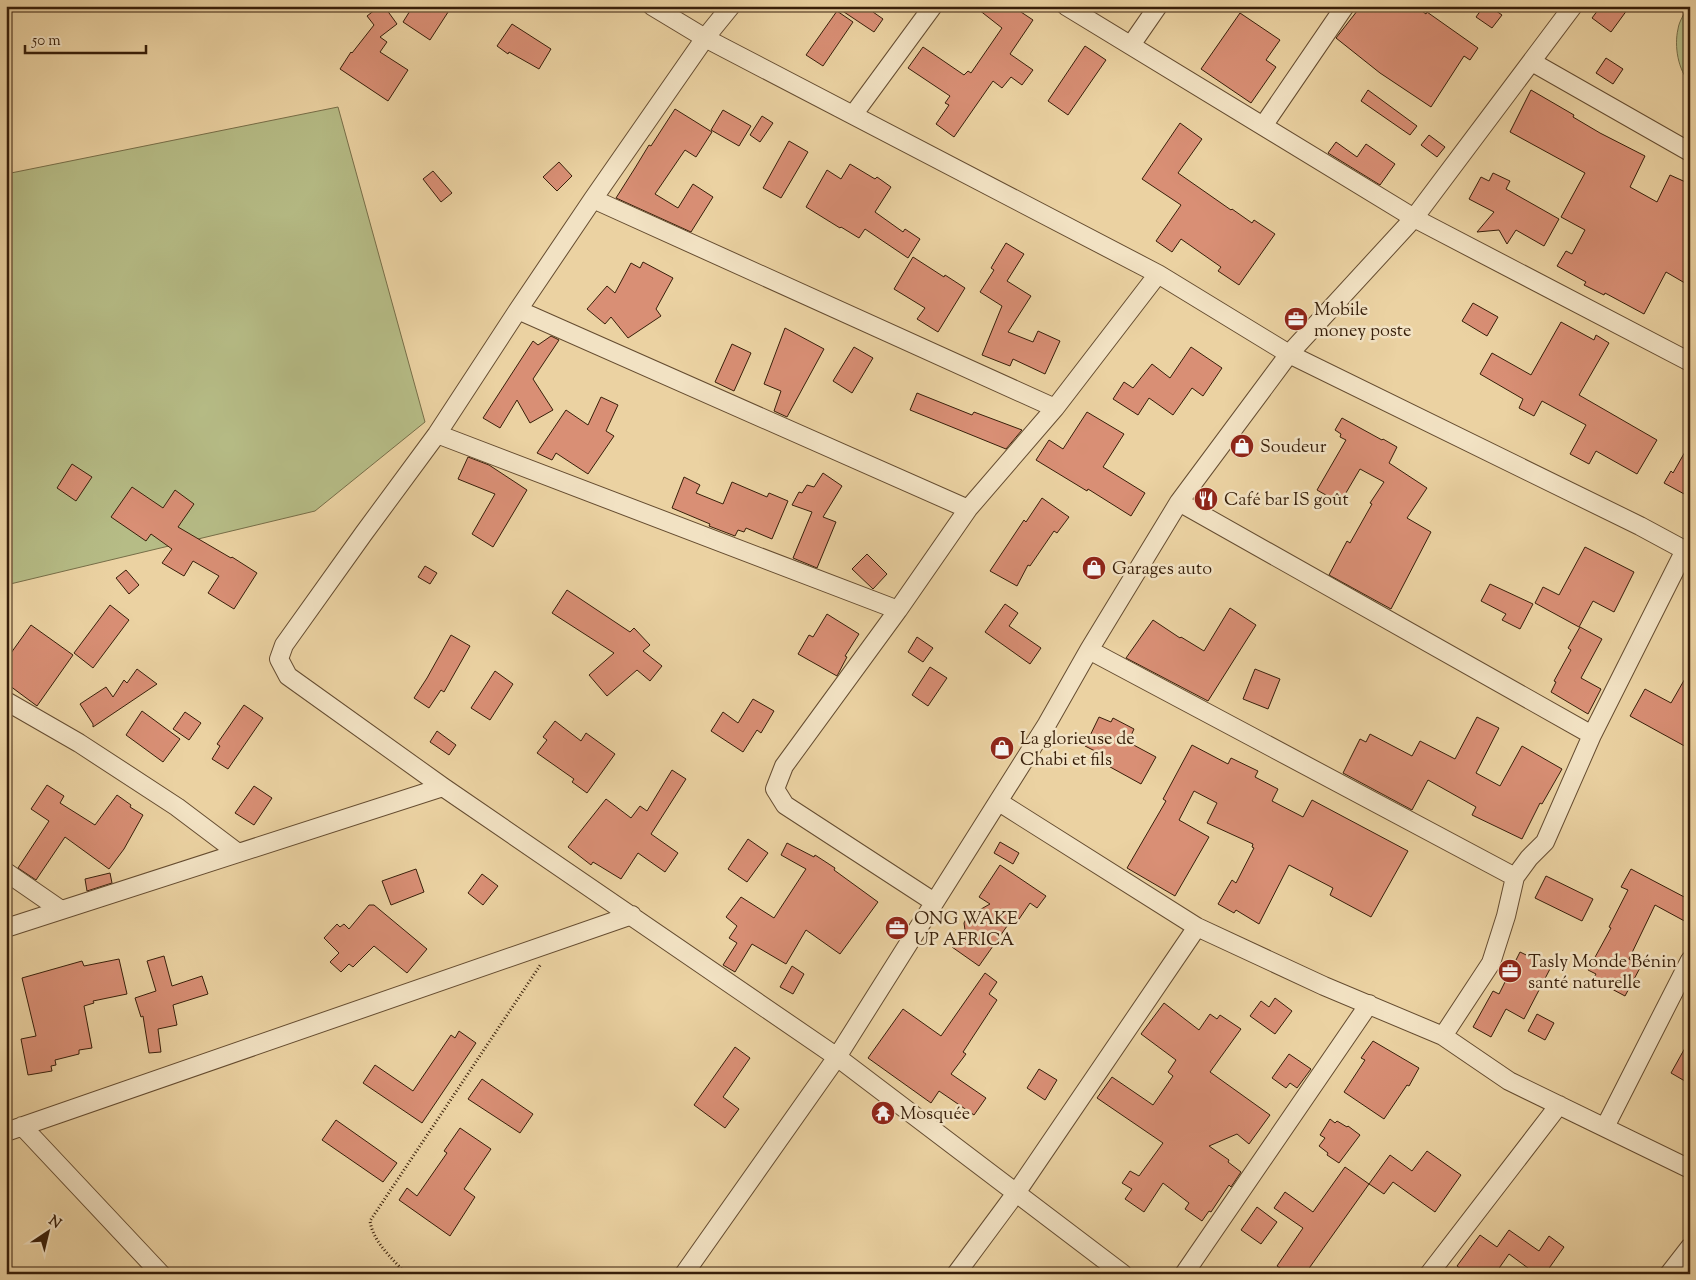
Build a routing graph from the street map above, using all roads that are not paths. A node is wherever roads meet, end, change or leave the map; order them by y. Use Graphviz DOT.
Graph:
graph roads {
  1 [pos="652,6"];
  2 [pos="731,6"];
  3 [pos="933,6"];
  4 [pos="1066,6"];
  5 [pos="1158,6"];
  6 [pos="1345,6"];
  7 [pos="1573,6"];
  8 [pos="705,38"];
  9 [pos="1131,45"];
  10 [pos="1532,62"];
  11 [pos="853,115"];
  12 [pos="1263,126"];
  13 [pos="1690,152"];
  14 [pos="593,199"];
  15 [pos="1414,218"];
  16 [pos="1158,274"];
  17 [pos="518,310"];
  18 [pos="1288,354"];
  19 [pos="1690,362"];
  20 [pos="1055,408"];
  21 [pos="437,434"];
  22 [pos="1179,502"];
  23 [pos="968,509"];
  24 [pos="1688,551"];
  25 [pos="898,610"];
  26 [pos="1088,650"];
  27 [pos="6,700"];
  28 [pos="1592,735"];
  29 [pos="443,787"];
  30 [pos="999,802"];
  31 [pos="238,853"];
  32 [pos="6,872"];
  33 [pos="1515,877"];
  34 [pos="934,902"];
  35 [pos="61,910"];
  36 [pos="632,915"];
  37 [pos="1197,927"];
  38 [pos="6,928"];
  39 [pos="1690,960"];
  40 [pos="1369,1004"];
  41 [pos="1443,1036"];
  42 [pos="837,1057"];
  43 [pos="1559,1105"];
  44 [pos="1605,1127"];
  45 [pos="14,1129"];
  46 [pos="1690,1169"];
  47 [pos="1016,1193"];
  48 [pos="1690,1247"];
  49 [pos="162,1274"];
  50 [pos="684,1274"];
  51 [pos="956,1274"];
  52 [pos="1123,1274"];
  53 [pos="1184,1274"];
  54 [pos="1429,1274"];
  55 [pos="1669,1274"];
  1 -- 8 [label="street"];
  2 -- 8 [label="street"];
  3 -- 11 [label="street"];
  4 -- 9 [label="street"];
  5 -- 9 [label="street"];
  6 -- 12 [label="street"];
  7 -- 10 [label="street"];
  8 -- 11 [label="street"];
  8 -- 14 [label="street"];
  9 -- 12 [label="street"];
  10 -- 13 [label="street"];
  10 -- 15 [label="street"];
  11 -- 16 [label="street"];
  12 -- 15 [label="street"];
  14 -- 17 [label="street"];
  14 -- 20 [label="street"];
  15 -- 18 [label="street"];
  15 -- 19 [label="street"];
  16 -- 18 [label="street"];
  16 -- 20 [label="street"];
  17 -- 21 [label="street"];
  17 -- 23 [label="street"];
  18 -- 22 [label="street"];
  18 -- 24 [label="street"];
  20 -- 23 [label="street"];
  21 -- 25 [label="street"];
  21 -- 29 [label="street"];
  22 -- 26 [label="street"];
  22 -- 28 [label="street"];
  23 -- 25 [label="street"];
  24 -- 28 [label="street"];
  25 -- 34 [label="street"];
  26 -- 30 [label="street"];
  26 -- 33 [label="street"];
  27 -- 31 [label="street"];
  28 -- 33 [label="street"];
  29 -- 31 [label="street"];
  29 -- 36 [label="street"];
  30 -- 34 [label="street"];
  30 -- 37 [label="street"];
  31 -- 35 [label="street"];
  32 -- 35 [label="street"];
  33 -- 41 [label="street"];
  34 -- 42 [label="street"];
  35 -- 38 [label="street"];
  36 -- 42 [label="street"];
  36 -- 45 [label="street"];
  37 -- 40 [label="street"];
  37 -- 47 [label="street"];
  39 -- 44 [label="street"];
  40 -- 41 [label="street"];
  40 -- 53 [label="street"];
  41 -- 43 [label="street"];
  42 -- 47 [label="street"];
  42 -- 50 [label="street"];
  43 -- 44 [label="street"];
  43 -- 54 [label="street"];
  44 -- 46 [label="street"];
  45 -- 49 [label="street"];
  47 -- 51 [label="street"];
  47 -- 52 [label="street"];
  48 -- 55 [label="street"];
}
